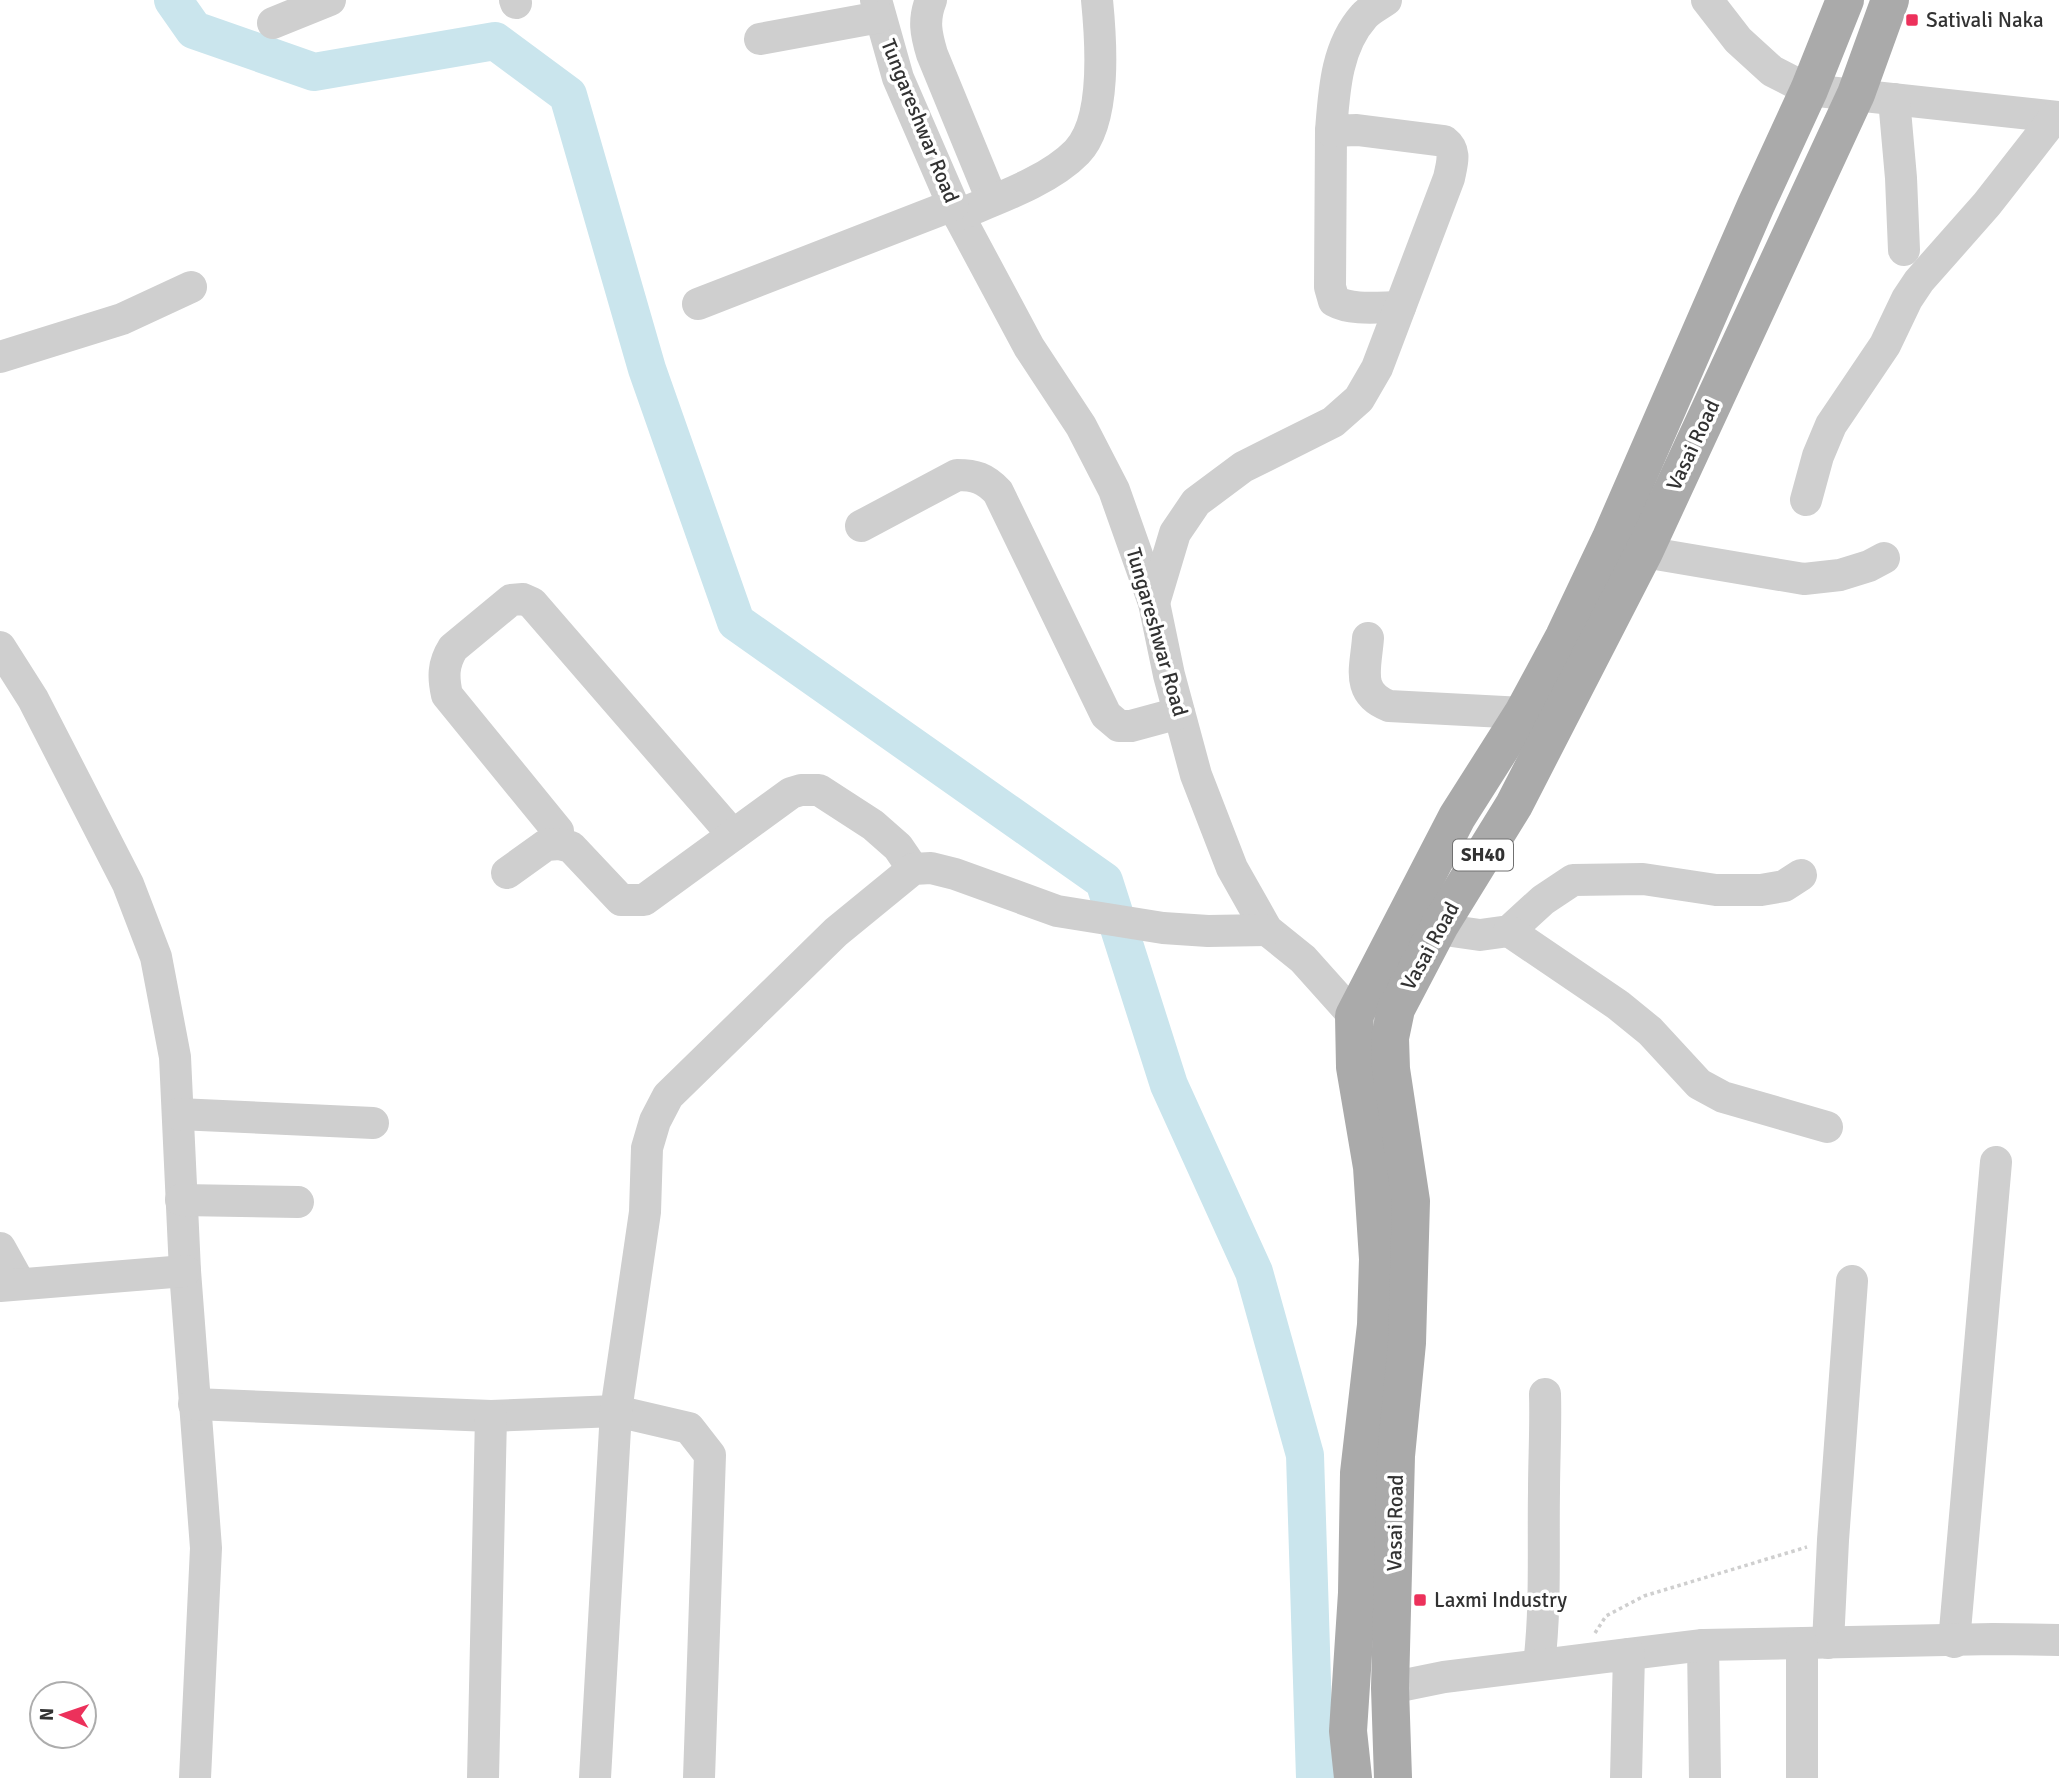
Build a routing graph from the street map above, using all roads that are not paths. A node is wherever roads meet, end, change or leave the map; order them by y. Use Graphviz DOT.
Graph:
graph roads {
  1 [pos="330,0"];
  2 [pos="931,0"];
  3 [pos="1097,0"];
  4 [pos="1386,0"];
  5 [pos="1707,0"];
  6 [pos="1845,0"];
  7 [pos="1890,0"];
  8 [pos="878,8"];
  9 [pos="273,23"];
  10 [pos="760,39"];
  11 [pos="1810,90"];
  12 [pos="1856,94"];
  13 [pos="1894,99"];
  14 [pos="2057,117"];
  15 [pos="1331,131"];
  16 [pos="992,200"];
  17 [pos="956,210"];
  18 [pos="1903,250"];
  19 [pos="191,287"];
  20 [pos="698,304"];
  21 [pos="1400,307"];
  22 [pos="0,357"];
  23 [pos="1806,500"];
  24 [pos="861,526"];
  25 [pos="1644,552"];
  26 [pos="1884,558"];
  27 [pos="1153,603"];
  28 [pos="1368,638"];
  29 [pos="0,648"];
  30 [pos="1179,713"];
  31 [pos="1523,713"];
  32 [pos="558,831"];
  33 [pos="733,835"];
  34 [pos="913,869"];
  35 [pos="507,873"];
  36 [pos="1801,875"];
  37 [pos="1440,925"];
  38 [pos="1267,930"];
  39 [pos="1509,931"];
  40 [pos="1354,1016"];
  41 [pos="1390,1042"];
  42 [pos="178,1114"];
  43 [pos="373,1123"];
  44 [pos="1827,1128"];
  45 [pos="1996,1162"];
  46 [pos="181,1200"];
  47 [pos="298,1202"];
  48 [pos="0,1248"];
  49 [pos="185,1270"];
  50 [pos="1852,1281"];
  51 [pos="10,1285"];
  52 [pos="1545,1394"];
  53 [pos="194,1404"];
  54 [pos="616,1411"];
  55 [pos="491,1416"];
  56 [pos="2059,1640"];
  57 [pos="1954,1642"];
  58 [pos="1815,1644"];
  59 [pos="1703,1645"];
  60 [pos="1629,1654"];
  61 [pos="1539,1665"];
  62 [pos="1390,1688"];
  63 [pos="195,1778"];
  64 [pos="483,1778"];
  65 [pos="595,1778"];
  66 [pos="699,1778"];
  67 [pos="1353,1778"];
  68 [pos="1393,1778"];
  69 [pos="1626,1778"];
  70 [pos="1705,1778"];
  71 [pos="1802,1778"];
  1 -- 9 [label="street"];
  2 -- 16 [label="street"];
  3 -- 16 [label="street"];
  4 -- 15 [label="street"];
  5 -- 11 [label="street"];
  6 -- 11 [label="main road, Vasai Road / SH40"];
  7 -- 12 [label="main road, Vasai Road / SH40"];
  8 -- 10 [label="street"];
  8 -- 17 [label="street, Tungareshwar Road"];
  11 -- 12 [label="street"];
  11 -- 31 [label="main road, Vasai Road / SH40"];
  12 -- 13 [label="street"];
  12 -- 25 [label="main road, Vasai Road / SH40"];
  13 -- 14 [label="street"];
  13 -- 18 [label="street"];
  14 -- 23 [label="street"];
  15 -- 21 [label="street"];
  15 -- 21 [label="street"];
  16 -- 17 [label="street"];
  17 -- 20 [label="street"];
  17 -- 27 [label="street, Tungareshwar Road"];
  19 -- 22 [label="street"];
  21 -- 27 [label="street"];
  24 -- 30 [label="street"];
  25 -- 26 [label="street"];
  25 -- 37 [label="main road, Vasai Road / SH40"];
  27 -- 30 [label="street, Tungareshwar Road"];
  28 -- 31 [label="street"];
  29 -- 42 [label="street"];
  30 -- 38 [label="street, Tungareshwar Road"];
  31 -- 40 [label="main road, Vasai Road / SH40"];
  32 -- 33 [label="street"];
  33 -- 34 [label="street"];
  33 -- 35 [label="street"];
  34 -- 38 [label="street"];
  34 -- 54 [label="street"];
  36 -- 39 [label="street"];
  37 -- 39 [label="street"];
  37 -- 41 [label="main road, Vasai Road / SH40"];
  38 -- 40 [label="street, Tungareshwar Road"];
  39 -- 44 [label="street"];
  40 -- 41 [label="street, Tungareshwar Road"];
  40 -- 67 [label="main road, Vasai Road / SH40"];
  41 -- 62 [label="main road, Vasai Road / SH40"];
  42 -- 43 [label="street"];
  42 -- 46 [label="street"];
  45 -- 57 [label="street"];
  46 -- 47 [label="street"];
  46 -- 49 [label="street"];
  48 -- 51 [label="street"];
  49 -- 51 [label="street"];
  49 -- 53 [label="street"];
  50 -- 58 [label="street"];
  52 -- 61 [label="street"];
  53 -- 55 [label="street"];
  53 -- 63 [label="street"];
  54 -- 55 [label="street"];
  54 -- 65 [label="street"];
  54 -- 66 [label="street"];
  55 -- 64 [label="street"];
  56 -- 57 [label="street"];
  57 -- 58 [label="street"];
  58 -- 59 [label="street"];
  58 -- 71 [label="street"];
  59 -- 60 [label="street"];
  59 -- 70 [label="street"];
  60 -- 61 [label="street"];
  60 -- 69 [label="street"];
  61 -- 62 [label="street"];
  62 -- 68 [label="main road, Vasai Road / SH40"];
}
